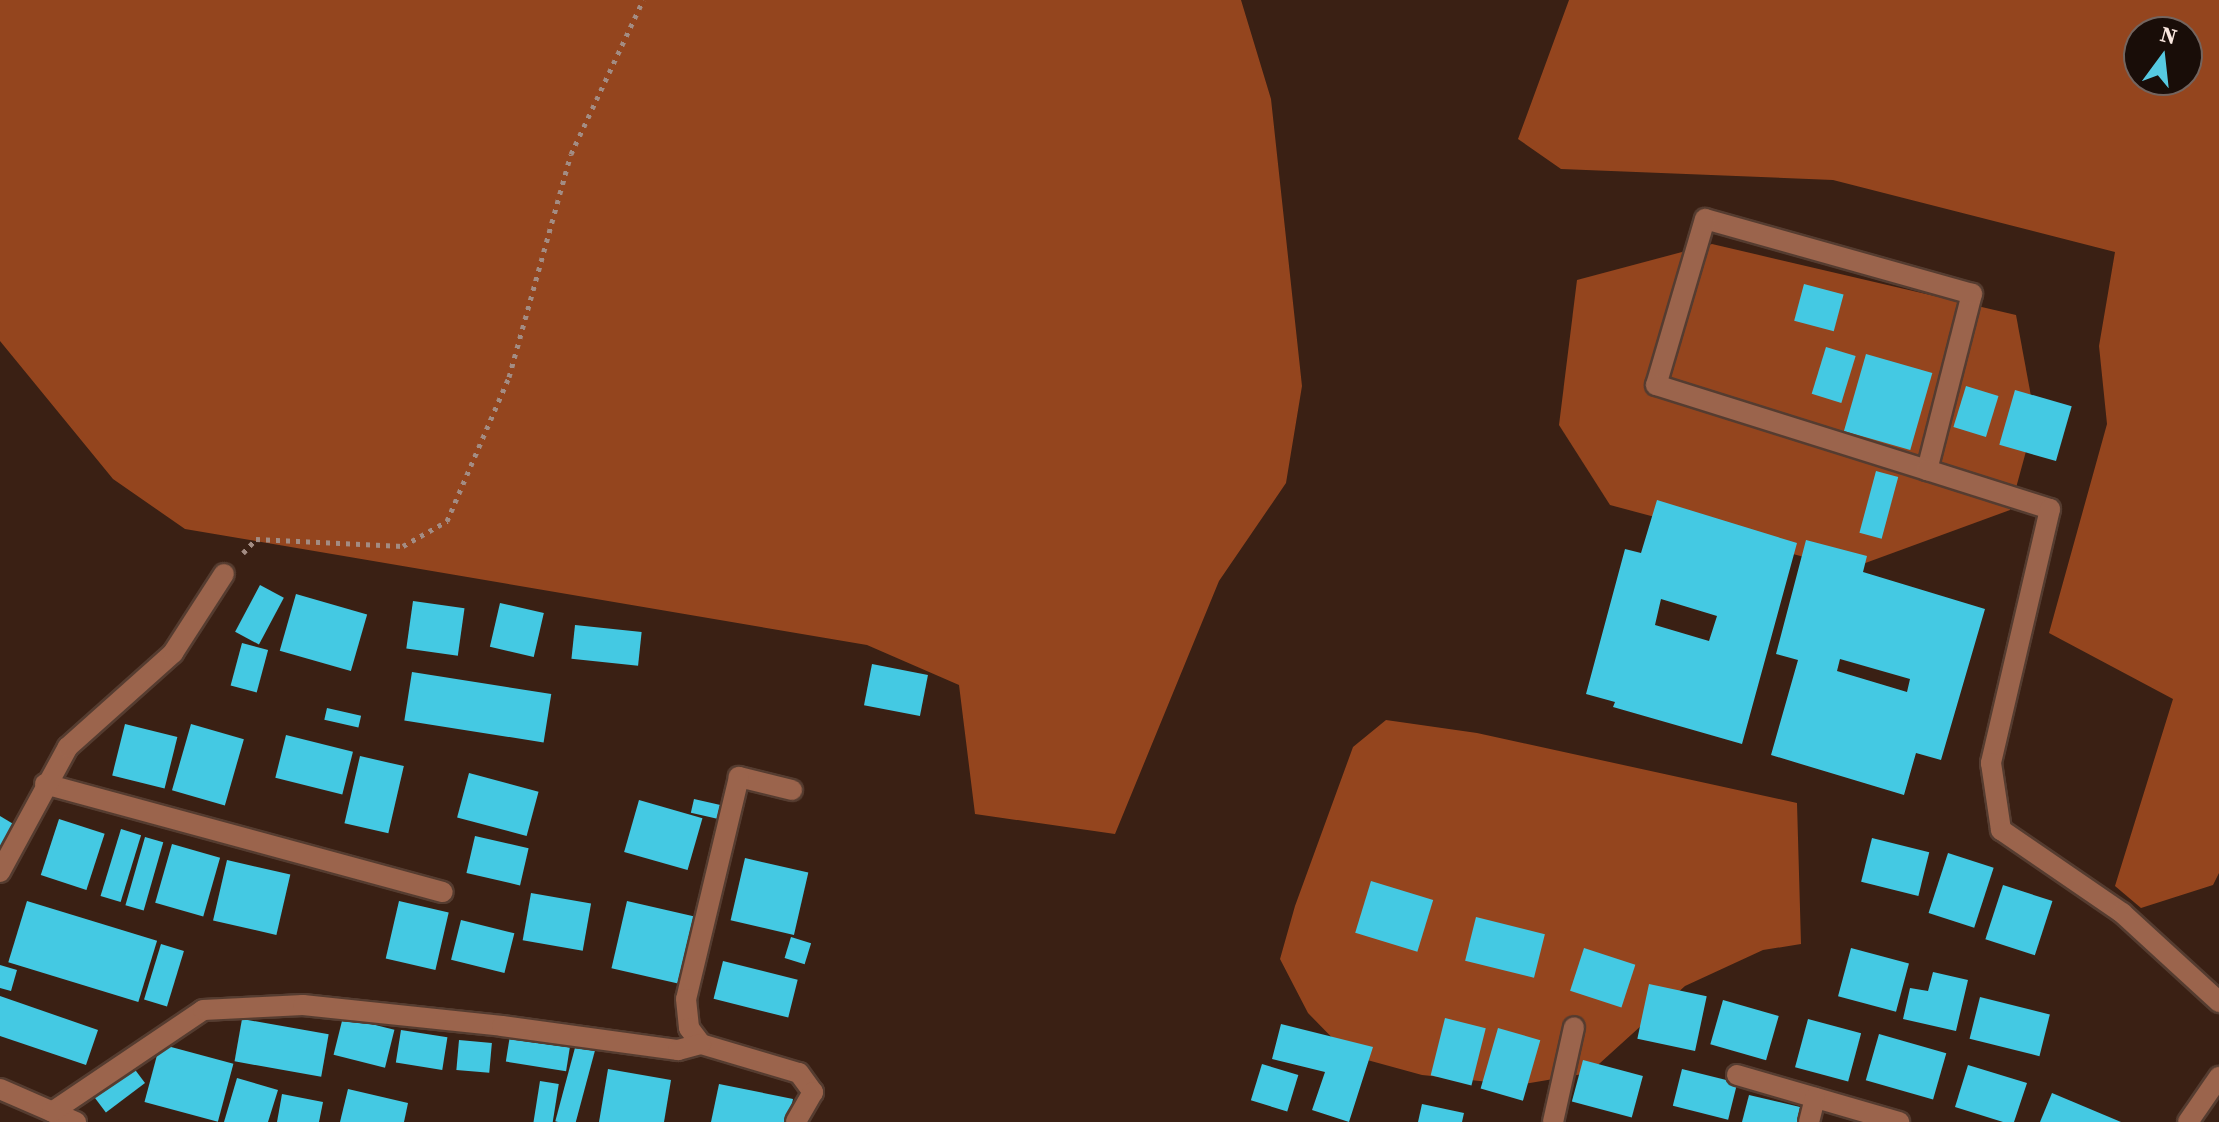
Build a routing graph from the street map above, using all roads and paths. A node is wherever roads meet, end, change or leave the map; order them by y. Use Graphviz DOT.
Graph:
graph roads {
  1 [pos="643,0"];
  2 [pos="1927,470"];
  3 [pos="224,574"];
  4 [pos="45,784"];
  5 [pos="792,790"];
  6 [pos="0,872"];
  7 [pos="443,892"];
  8 [pos="2219,1002"];
  9 [pos="1574,1027"];
  10 [pos="701,1044"];
  11 [pos="1737,1075"];
  12 [pos="2219,1077"];
  13 [pos="0,1089"];
  14 [pos="1815,1098"];
  15 [pos="52,1112"];
  16 [pos="76,1122"];
  17 [pos="796,1122"];
  18 [pos="1553,1122"];
  19 [pos="1809,1122"];
  20 [pos="1899,1122"];
  21 [pos="2188,1122"];
  1 -- 3 [label="path"];
  2 -- 2 [label="street"];
  2 -- 8 [label="street"];
  3 -- 4 [label="street"];
  4 -- 6 [label="street"];
  4 -- 7 [label="street"];
  5 -- 10 [label="street"];
  9 -- 18 [label="street"];
  10 -- 15 [label="street"];
  10 -- 17 [label="street"];
  11 -- 14 [label="street"];
  12 -- 21 [label="street"];
  13 -- 15 [label="street"];
  14 -- 19 [label="street"];
  14 -- 20 [label="street"];
  15 -- 16 [label="street"];
}
